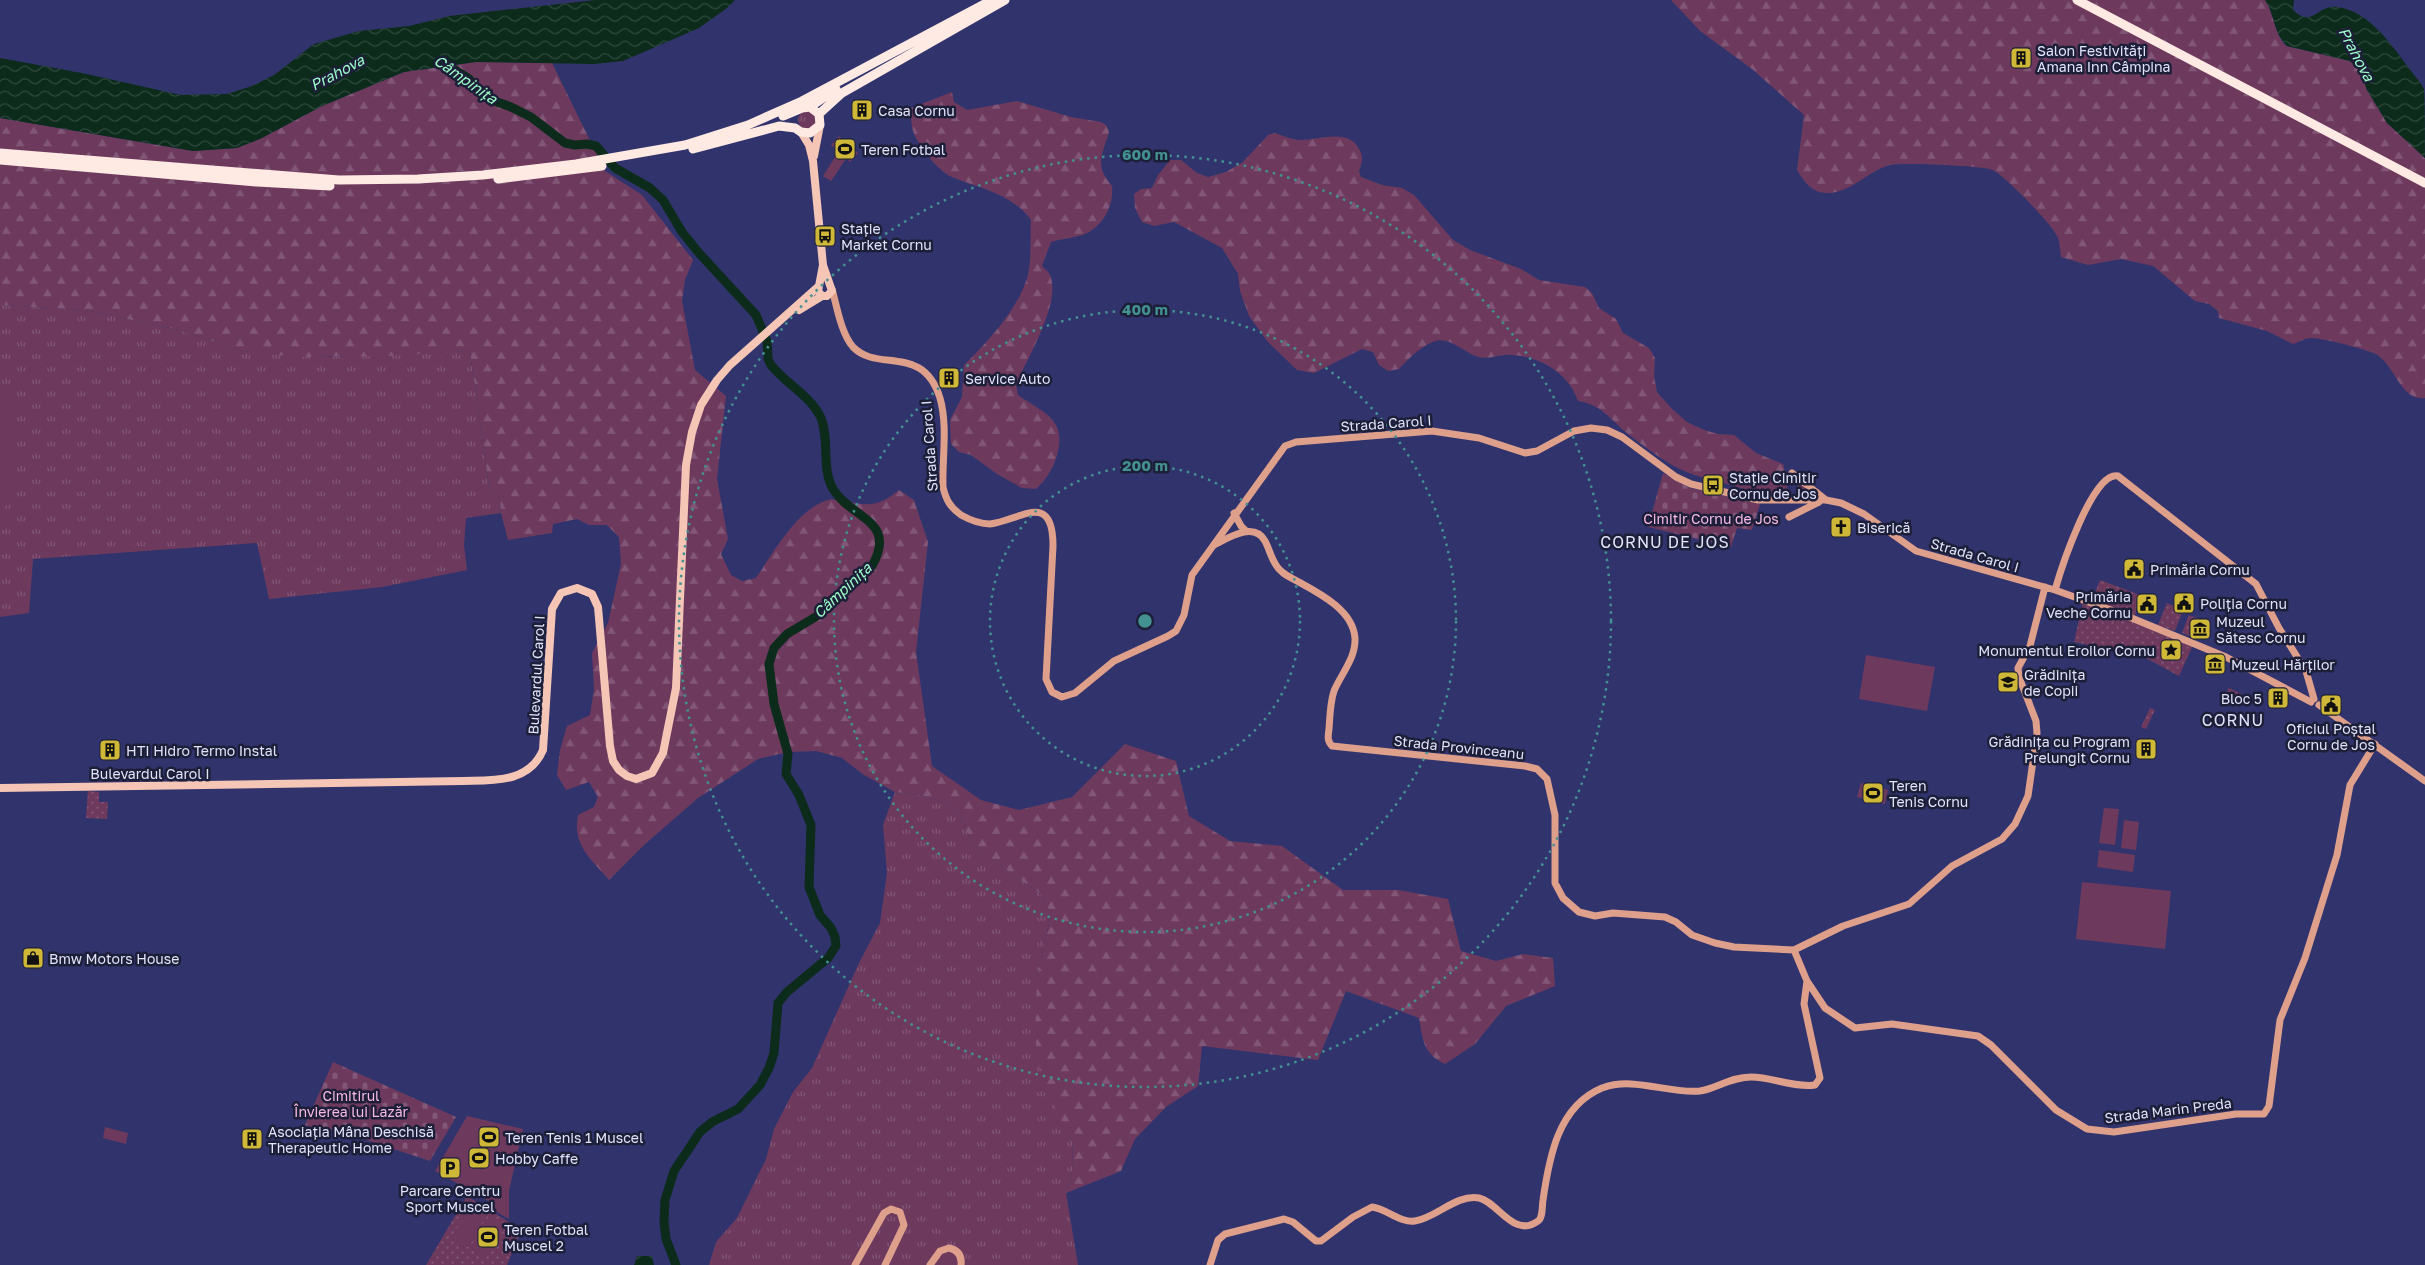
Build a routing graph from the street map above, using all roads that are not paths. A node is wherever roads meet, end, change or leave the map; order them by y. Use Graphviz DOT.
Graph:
graph roads {
  1 [pos="992,0"];
  2 [pos="1005,0"];
  3 [pos="2077,0"];
  4 [pos="2091,0"];
  5 [pos="898,51"];
  6 [pos="810,107"];
  7 [pos="798,110"];
  8 [pos="819,114"];
  9 [pos="820,125"];
  10 [pos="798,130"];
  11 [pos="700,142"];
  12 [pos="0,153"];
  13 [pos="629,158"];
  14 [pos="0,160"];
  15 [pos="813,161"];
  16 [pos="577,167"];
  17 [pos="2425,177"];
  18 [pos="2425,183"];
  19 [pos="823,265"];
  20 [pos="819,286"];
  21 [pos="831,287"];
  22 [pos="824,296"];
  23 [pos="837,308"];
  24 [pos="784,319"];
  25 [pos="1792,473"];
  26 [pos="1826,500"];
  27 [pos="1234,513"];
  28 [pos="1789,517"];
  29 [pos="1246,531"];
  30 [pos="1211,546"];
  31 [pos="2045,587"];
  32 [pos="2055,590"];
  33 [pos="2315,702"];
  34 [pos="2376,744"];
  35 [pos="2425,781"];
  36 [pos="0,788"];
  37 [pos="1794,950"];
  38 [pos="1807,981"];
  39 [pos="855,1265"];
  40 [pos="886,1265"];
  41 [pos="930,1265"];
  42 [pos="961,1265"];
  43 [pos="1210,1265"];
  1 -- 5 [label="highway"];
  2 -- 8 [label="highway"];
  3 -- 18 [label="highway"];
  4 -- 17 [label="highway"];
  5 -- 6 [label="highway"];
  5 -- 11 [label="highway"];
  6 -- 7 [label="highway"];
  6 -- 8 [label="highway"];
  7 -- 10 [label="highway"];
  7 -- 11 [label="highway"];
  8 -- 9 [label="highway"];
  9 -- 10 [label="highway"];
  9 -- 15 [label="main road"];
  10 -- 13 [label="highway"];
  10 -- 15 [label="main road"];
  11 -- 13 [label="highway"];
  12 -- 16 [label="highway"];
  13 -- 16 [label="highway"];
  14 -- 16 [label="highway"];
  15 -- 19 [label="main road"];
  19 -- 20 [label="main road"];
  19 -- 21 [label="main road"];
  20 -- 21 [label="main road"];
  20 -- 22 [label="main road"];
  20 -- 24 [label="main road"];
  21 -- 22 [label="main road"];
  21 -- 23 [label="street"];
  22 -- 23 [label="street"];
  22 -- 24 [label="main road"];
  23 -- 30 [label="street, Strada Carol I"];
  24 -- 36 [label="main road, Bulevardul Carol I"];
  25 -- 26 [label="street"];
  26 -- 27 [label="street, Strada Carol I"];
  26 -- 28 [label="street"];
  26 -- 31 [label="street, Strada Carol I"];
  27 -- 29 [label="street, Strada Provinceanu"];
  27 -- 30 [label="street, Strada Carol I"];
  29 -- 30 [label="street"];
  29 -- 37 [label="street, Strada Provinceanu"];
  31 -- 32 [label="street, Strada Carol I"];
  31 -- 37 [label="street"];
  32 -- 33 [label="street, Strada Carol I"];
  32 -- 33 [label="street"];
  33 -- 34 [label="street"];
  34 -- 35 [label="street"];
  34 -- 38 [label="street, Strada Marin Preda"];
  37 -- 38 [label="street, Strada Marin Preda"];
  38 -- 43 [label="street"];
  39 -- 40 [label="street"];
  41 -- 42 [label="street"];
}
